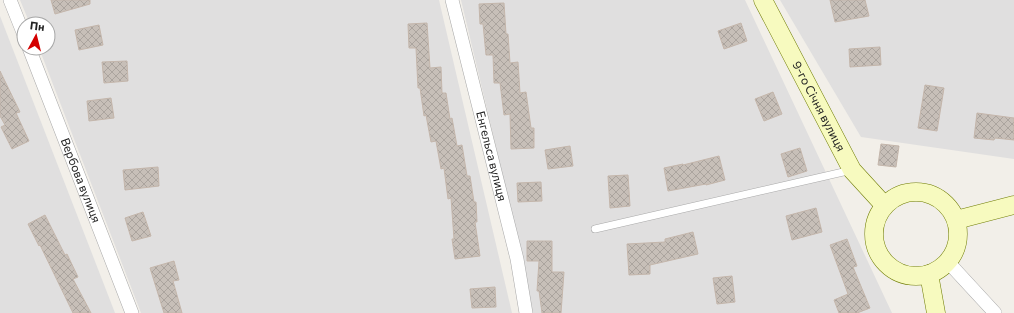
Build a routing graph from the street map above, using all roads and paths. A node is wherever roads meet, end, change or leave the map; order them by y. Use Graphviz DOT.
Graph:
graph roads {
  1 [pos="10,0"];
  2 [pos="452,0"];
  3 [pos="763,0"];
  4 [pos="16,16"];
  5 [pos="32,56"];
  6 [pos="852,170"];
  7 [pos="1014,205"];
  8 [pos="884,206"];
  9 [pos="956,220"];
  10 [pos="595,229"];
  11 [pos="948,262"];
  12 [pos="929,274"];
  13 [pos="132,313"];
  14 [pos="526,313"];
  15 [pos="936,313"];
  16 [pos="995,313"];
  1 -- 4 [label="street"];
  2 -- 14 [label="street, Енгельса вулиця"];
  3 -- 6 [label="street, 9-го Січня вулиця"];
  5 -- 13 [label="street, Вербова вулиця"];
  6 -- 8 [label="street, 9-го Січня вулиця"];
  6 -- 10 [label="lane"];
  7 -- 9 [label="street"];
  8 -- 9 [label="street"];
  8 -- 12 [label="street"];
  9 -- 11 [label="street"];
  11 -- 12 [label="street"];
  11 -- 16 [label="street"];
  12 -- 15 [label="street"];
}
